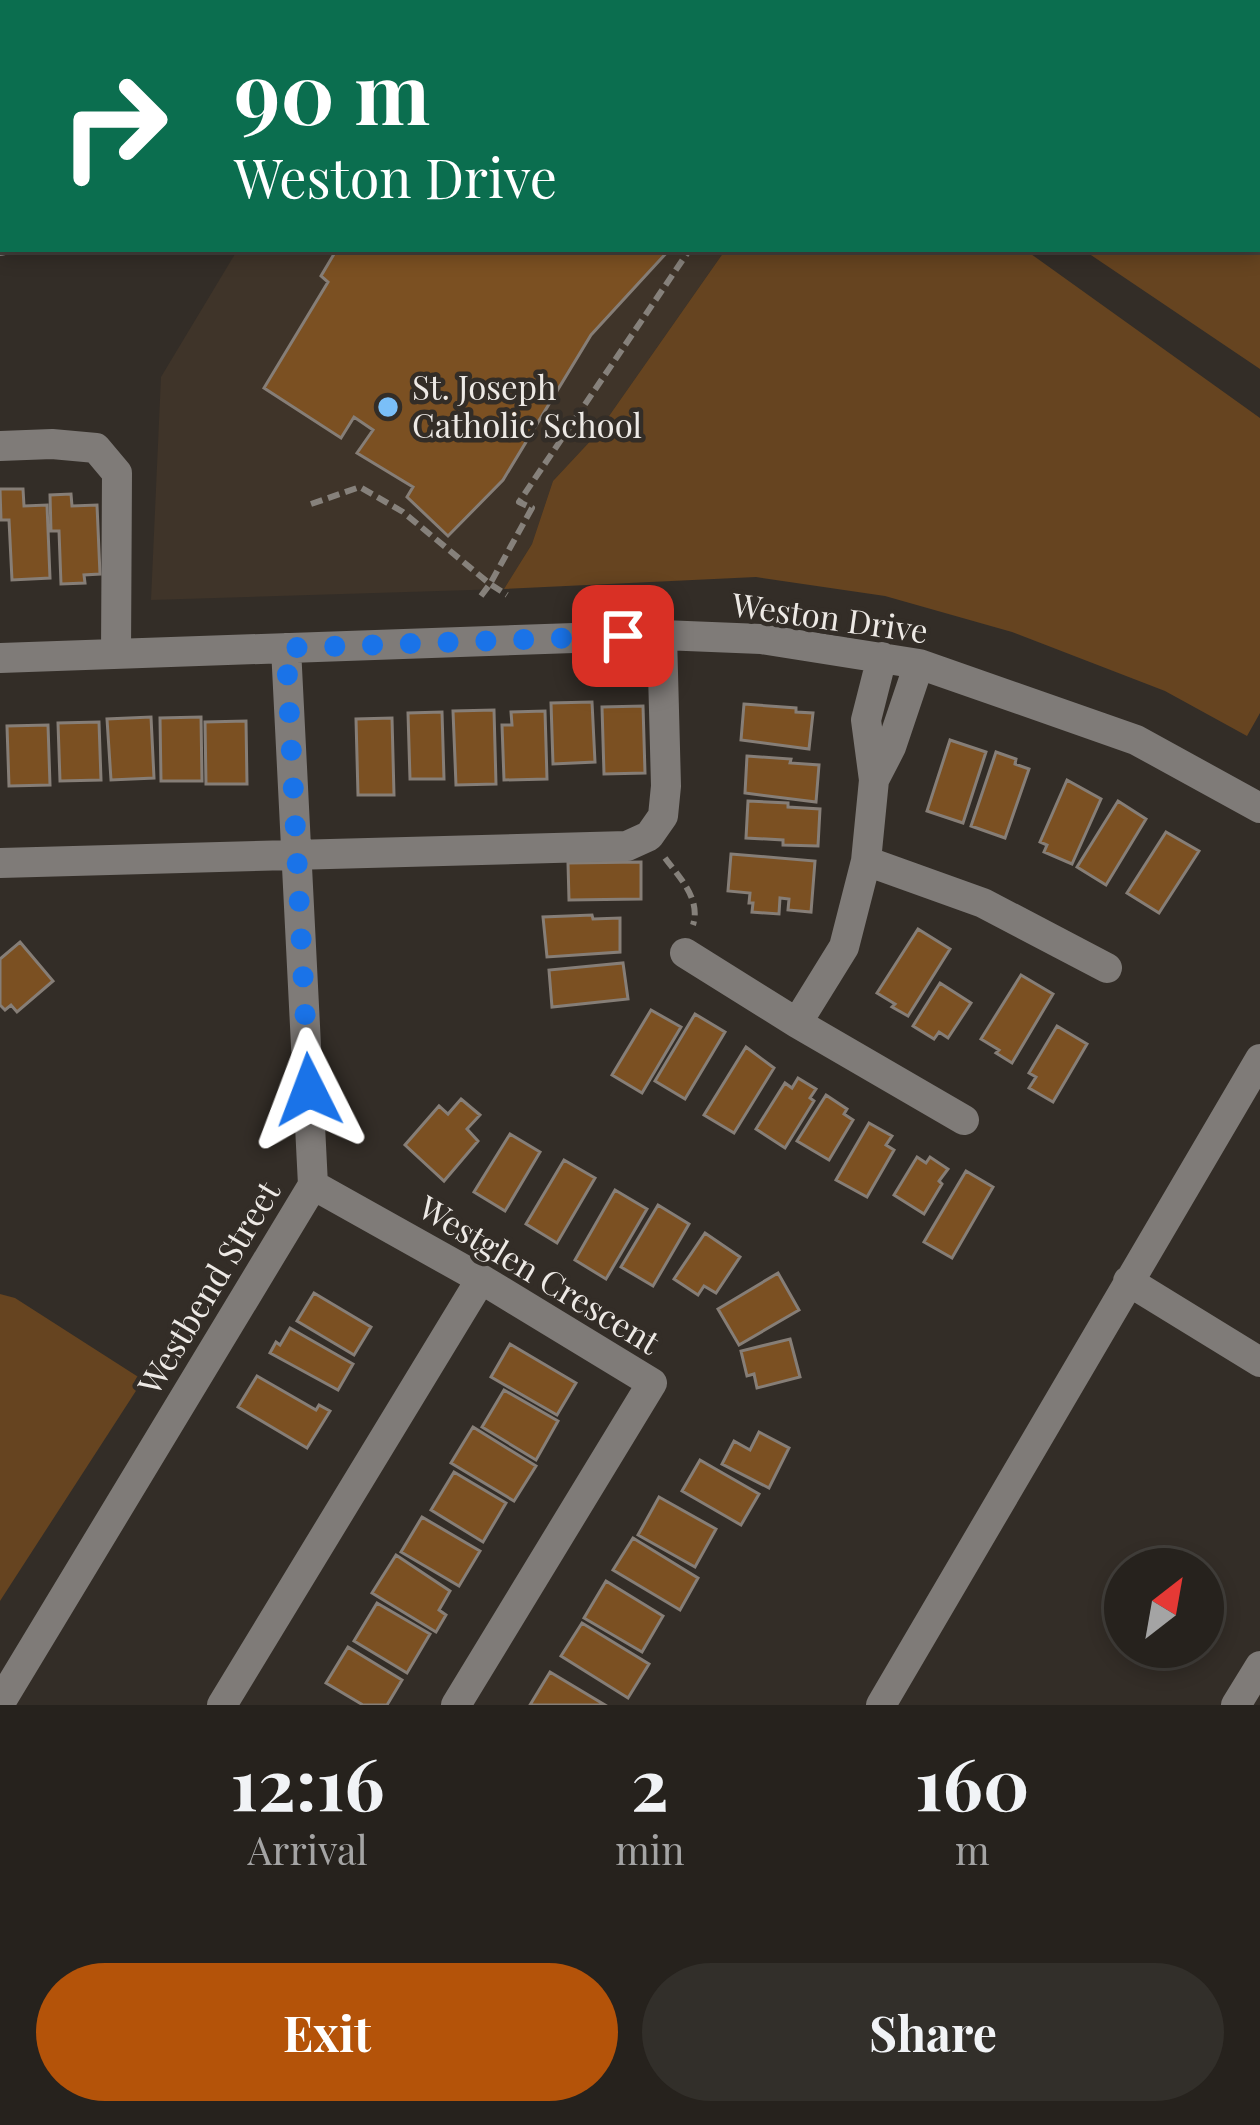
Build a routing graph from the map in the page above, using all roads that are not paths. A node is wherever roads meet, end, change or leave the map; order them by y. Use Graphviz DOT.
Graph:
graph roads {
  1 [pos="0,446"];
  2 [pos="662,635"];
  3 [pos="286,648"];
  4 [pos="116,654"];
  5 [pos="882,657"];
  6 [pos="0,658"];
  7 [pos="919,664"];
  8 [pos="874,780"];
  9 [pos="1260,808"];
  10 [pos="297,853"];
  11 [pos="866,861"];
  12 [pos="0,863"];
  13 [pos="685,953"];
  14 [pos="1106,968"];
  15 [pos="797,1023"];
  16 [pos="1260,1059"];
  17 [pos="964,1120"];
  18 [pos="313,1184"];
  19 [pos="481,1279"];
  20 [pos="1128,1281"];
  21 [pos="1260,1362"];
  22 [pos="1260,1666"];
  23 [pos="0,1703"];
  24 [pos="222,1705"];
  25 [pos="456,1705"];
  26 [pos="880,1705"];
  27 [pos="1236,1705"];
  1 -- 4 [label="street"];
  2 -- 3 [label="street, Weston Drive"];
  2 -- 5 [label="street, Weston Drive"];
  2 -- 10 [label="street"];
  3 -- 4 [label="street, Weston Drive"];
  3 -- 10 [label="street, Westbend Street"];
  4 -- 6 [label="street, Weston Drive"];
  5 -- 7 [label="street, Weston Drive"];
  5 -- 8 [label="street"];
  7 -- 8 [label="street"];
  7 -- 9 [label="street, Weston Drive"];
  8 -- 11 [label="street"];
  10 -- 12 [label="street"];
  10 -- 18 [label="street, Westbend Street"];
  11 -- 14 [label="street"];
  11 -- 15 [label="street"];
  13 -- 15 [label="street"];
  15 -- 17 [label="street"];
  16 -- 20 [label="street"];
  18 -- 19 [label="street, Westglen Crescent"];
  18 -- 23 [label="street, Westbend Street"];
  19 -- 24 [label="street"];
  19 -- 25 [label="street, Westglen Crescent"];
  20 -- 21 [label="street"];
  20 -- 26 [label="street"];
  22 -- 27 [label="street"];
}
